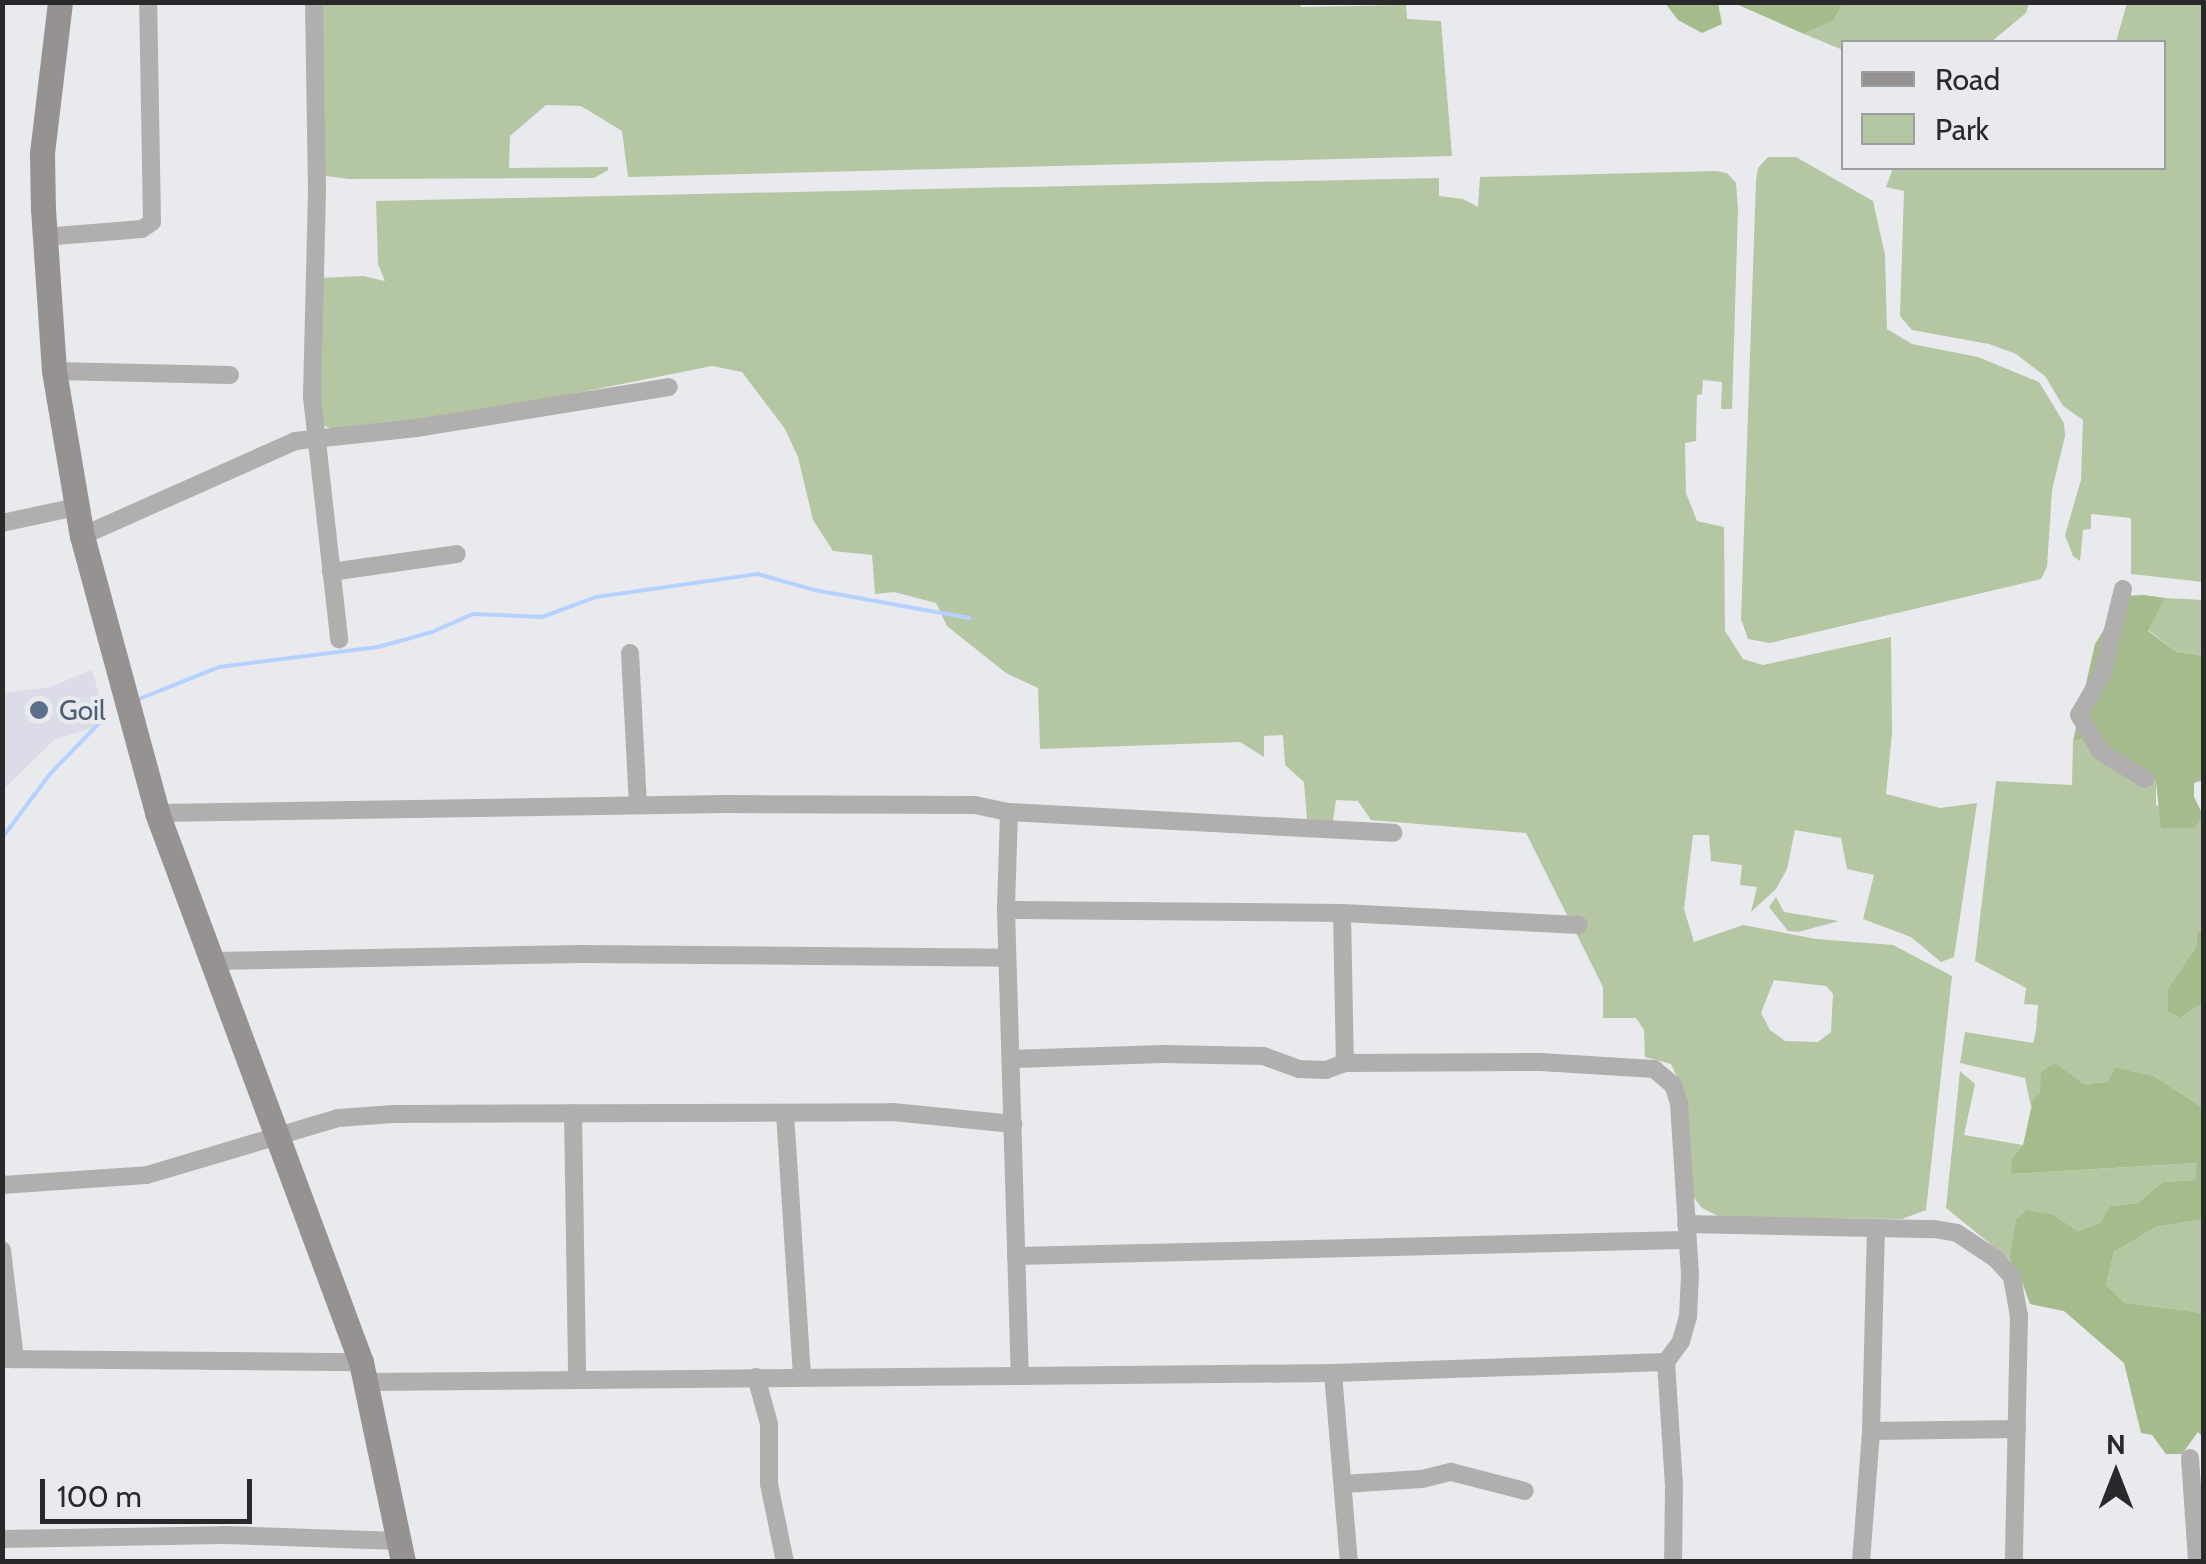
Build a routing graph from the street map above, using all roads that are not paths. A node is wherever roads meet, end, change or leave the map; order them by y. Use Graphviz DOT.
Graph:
graph roads {
  1 [pos="60,2"];
  2 [pos="148,2"];
  3 [pos="314,2"];
  4 [pos="44,237"];
  5 [pos="54,371"];
  6 [pos="230,375"];
  7 [pos="669,387"];
  8 [pos="316,438"];
  9 [pos="76,506"];
  10 [pos="2,523"];
  11 [pos="82,536"];
  12 [pos="456,554"];
  13 [pos="331,572"];
  14 [pos="2124,589"];
  15 [pos="339,639"];
  16 [pos="630,653"];
  17 [pos="2145,779"];
  18 [pos="638,804"];
  19 [pos="1010,812"];
  20 [pos="157,813"];
  21 [pos="1393,833"];
  22 [pos="1006,910"];
  23 [pos="1342,913"];
  24 [pos="1579,925"];
  25 [pos="1007,958"];
  26 [pos="212,960"];
  27 [pos="1012,1058"];
  28 [pos="1345,1062"];
  29 [pos="573,1113"];
  30 [pos="786,1113"];
  31 [pos="1013,1124"];
  32 [pos="280,1136"];
  33 [pos="2,1185"];
  34 [pos="1876,1231"];
  35 [pos="1685,1232"];
  36 [pos="2,1250"];
  37 [pos="1016,1256"];
  38 [pos="9,1359"];
  39 [pos="1666,1362"];
  40 [pos="364,1372"];
  41 [pos="1333,1373"];
  42 [pos="1020,1374"];
  43 [pos="802,1377"];
  44 [pos="756,1378"];
  45 [pos="577,1380"];
  46 [pos="2017,1428"];
  47 [pos="1870,1431"];
  48 [pos="2190,1458"];
  49 [pos="1343,1484"];
  50 [pos="1525,1492"];
  51 [pos="2,1539"];
  52 [pos="401,1551"];
  53 [pos="1344,1561"];
  54 [pos="785,1562"];
  55 [pos="1673,1562"];
  56 [pos="1861,1562"];
  57 [pos="2014,1562"];
  58 [pos="2197,1562"];
  1 -- 4 [label="street"];
  2 -- 4 [label="street"];
  3 -- 8 [label="street"];
  4 -- 5 [label="street"];
  5 -- 6 [label="street"];
  5 -- 9 [label="street"];
  7 -- 8 [label="street"];
  8 -- 11 [label="street"];
  8 -- 13 [label="street"];
  9 -- 10 [label="street"];
  9 -- 11 [label="street"];
  11 -- 20 [label="street"];
  12 -- 13 [label="street"];
  13 -- 15 [label="street"];
  14 -- 17 [label="street"];
  16 -- 18 [label="street"];
  18 -- 19 [label="street"];
  18 -- 20 [label="street"];
  19 -- 21 [label="street"];
  19 -- 22 [label="street"];
  20 -- 26 [label="street"];
  22 -- 23 [label="street"];
  22 -- 25 [label="street"];
  23 -- 24 [label="street"];
  23 -- 28 [label="street"];
  25 -- 26 [label="street"];
  25 -- 27 [label="street"];
  26 -- 32 [label="street"];
  27 -- 28 [label="street"];
  27 -- 31 [label="street"];
  28 -- 35 [label="street"];
  29 -- 30 [label="street"];
  29 -- 32 [label="street"];
  29 -- 45 [label="street"];
  30 -- 31 [label="street"];
  30 -- 43 [label="street"];
  31 -- 37 [label="street"];
  32 -- 33 [label="street"];
  32 -- 40 [label="street"];
  34 -- 35 [label="street"];
  34 -- 46 [label="street"];
  34 -- 47 [label="street"];
  35 -- 37 [label="street"];
  35 -- 39 [label="street"];
  36 -- 38 [label="street"];
  37 -- 42 [label="street"];
  38 -- 40 [label="street"];
  39 -- 41 [label="street"];
  39 -- 55 [label="street"];
  40 -- 45 [label="street"];
  40 -- 52 [label="street"];
  41 -- 42 [label="street"];
  41 -- 49 [label="street"];
  42 -- 43 [label="street"];
  43 -- 44 [label="street"];
  44 -- 45 [label="street"];
  44 -- 54 [label="street"];
  46 -- 47 [label="street"];
  46 -- 57 [label="street"];
  47 -- 56 [label="street"];
  48 -- 58 [label="street"];
  49 -- 50 [label="street"];
  49 -- 53 [label="street"];
  51 -- 52 [label="street"];
}
